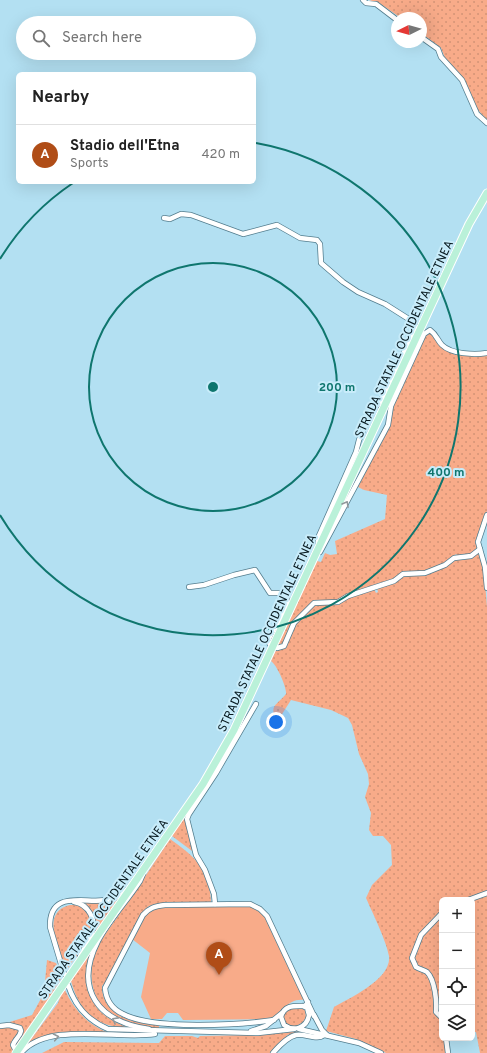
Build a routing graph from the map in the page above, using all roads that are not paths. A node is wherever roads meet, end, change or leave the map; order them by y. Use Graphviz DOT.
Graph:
graph roads {
  1 [pos="363,0"];
  2 [pos="391,15"];
  3 [pos="427,41"];
  4 [pos="487,123"];
  5 [pos="487,193"];
  6 [pos="164,218"];
  7 [pos="487,353"];
  8 [pos="372,441"];
  9 [pos="378,444"];
  10 [pos="487,515"];
  11 [pos="480,549"];
  12 [pos="318,550"];
  13 [pos="313,561"];
  14 [pos="188,587"];
  15 [pos="487,588"];
  16 [pos="271,646"];
  17 [pos="277,648"];
  18 [pos="256,704"];
  19 [pos="165,840"];
  20 [pos="146,867"];
  21 [pos="487,893"];
  22 [pos="475,897"];
  23 [pos="61,904"];
  24 [pos="215,904"];
  25 [pos="439,916"];
  26 [pos="64,974"];
  27 [pos="68,985"];
  28 [pos="309,1009"];
  29 [pos="45,1011"];
  30 [pos="282,1013"];
  31 [pos="439,1015"];
  32 [pos="274,1020"];
  33 [pos="242,1024"];
  34 [pos="0,1026"];
  35 [pos="296,1029"];
  36 [pos="255,1031"];
  37 [pos="166,1032"];
  38 [pos="239,1032"];
  39 [pos="326,1035"];
  40 [pos="446,1041"];
  41 [pos="16,1051"];
  42 [pos="21,1053"];
  43 [pos="273,1053"];
  44 [pos="381,1053"];
  45 [pos="448,1053"];
  1 -- 2 [label="street"];
  3 -- 4 [label="street"];
  5 -- 12 [label="main road, STRADA STATALE OCCIDENTALE ETNEA"];
  6 -- 12 [label="street"];
  7 -- 9 [label="street"];
  8 -- 9 [label="street"];
  13 -- 9 [label="street, one-way"];
  10 -- 11 [label="street"];
  11 -- 15 [label="street"];
  11 -- 17 [label="street"];
  12 -- 13 [label="main road, STRADA STATALE OCCIDENTALE ETNEA"];
  13 -- 19 [label="main road, STRADA STATALE OCCIDENTALE ETNEA"];
  14 -- 16 [label="street"];
  18 -- 24 [label="street"];
  19 -- 20 [label="main road, STRADA STATALE OCCIDENTALE ETNEA"];
  19 -- 23 [label="street"];
  20 -- 29 [label="main road, STRADA STATALE OCCIDENTALE ETNEA"];
  37 -- 20 [label="street, one-way"];
  21 -- 22 [label="street"];
  23 -- 26 [label="street"];
  23 -- 29 [label="street"];
  24 -- 28 [label="street"];
  24 -- 33 [label="street"];
  25 -- 31 [label="street"];
  27 -- 37 [label="street"];
  28 -- 30 [label="street"];
  28 -- 35 [label="street"];
  28 -- 39 [label="street"];
  29 -- 41 [label="main road, STRADA STATALE OCCIDENTALE ETNEA"];
  30 -- 32 [label="street"];
  30 -- 35 [label="street"];
  32 -- 33 [label="street"];
  32 -- 36 [label="street"];
  33 -- 36 [label="street"];
  34 -- 41 [label="street"];
  35 -- 38 [label="street"];
  35 -- 39 [label="street"];
  36 -- 38 [label="street"];
  37 -- 38 [label="street"];
  42 -- 37 [label="street, one-way"];
  39 -- 43 [label="street"];
  39 -- 44 [label="street"];
  40 -- 45 [label="street"];
}
